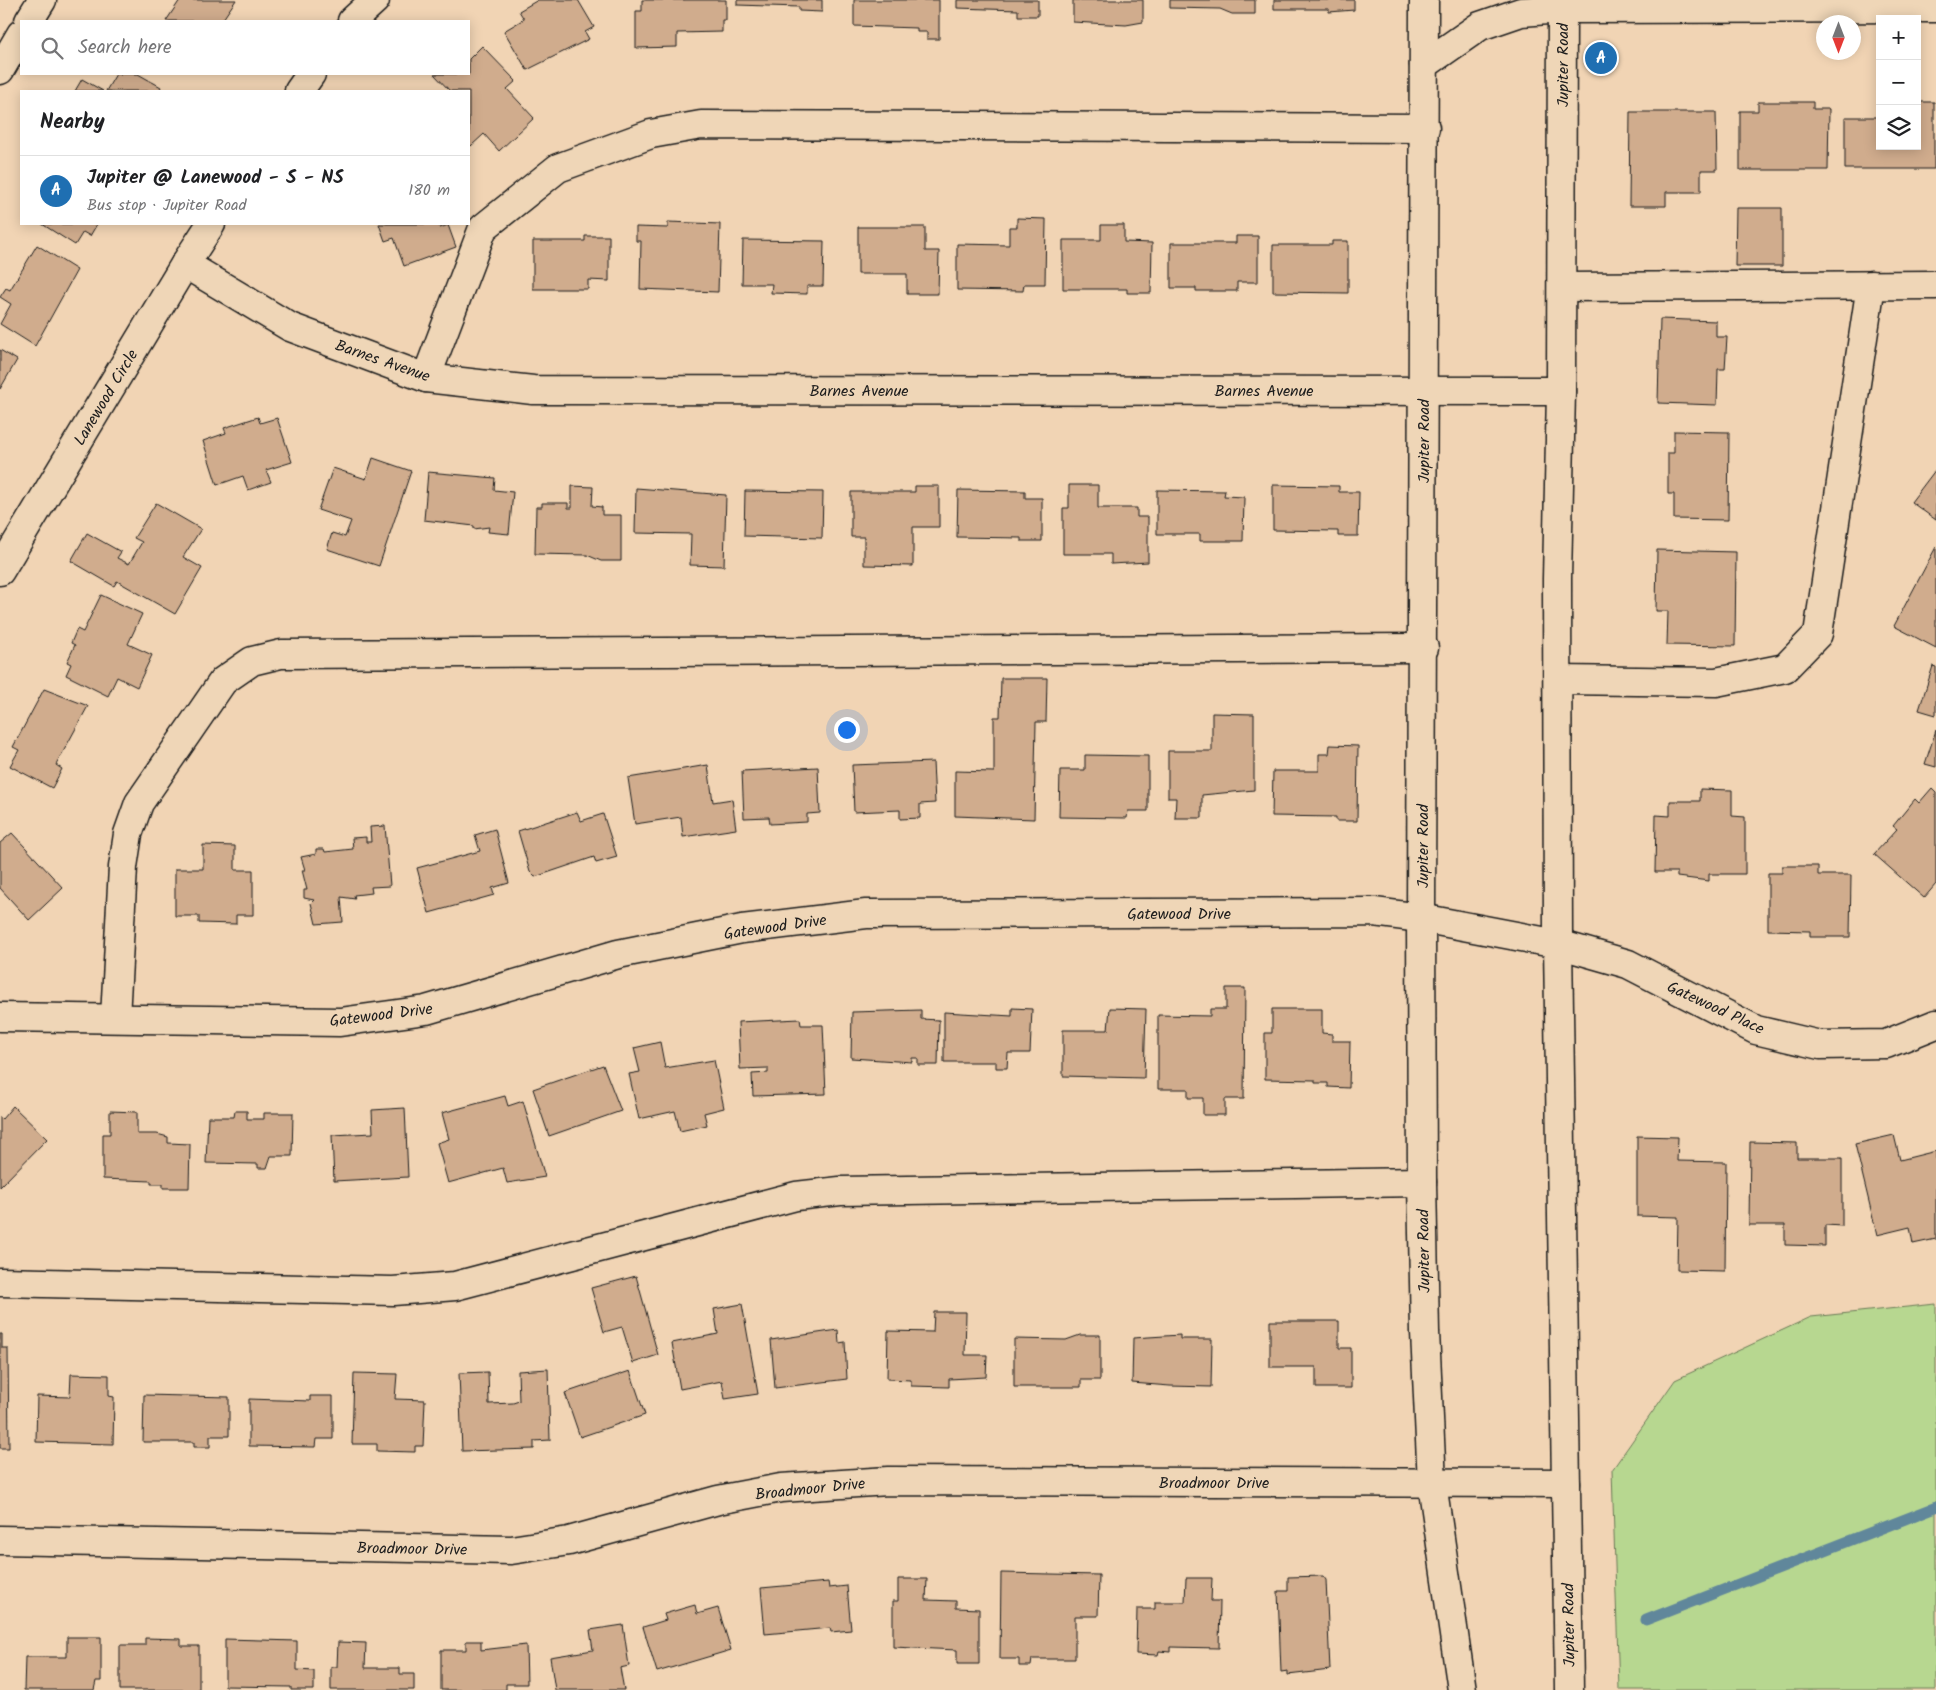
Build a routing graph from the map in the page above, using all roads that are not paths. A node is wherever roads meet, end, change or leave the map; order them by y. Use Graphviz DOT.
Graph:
graph roads {
  1 [pos="42,0"];
  2 [pos="375,0"];
  3 [pos="1424,0"];
  4 [pos="1559,3"];
  5 [pos="1936,8"];
  6 [pos="30,20"];
  7 [pos="353,20"];
  8 [pos="20,36"];
  9 [pos="1424,65"];
  10 [pos="0,70"];
  11 [pos="310,75"];
  12 [pos="300,90"];
  13 [pos="1425,128"];
  14 [pos="210,225"];
  15 [pos="185,264"];
  16 [pos="1871,285"];
  17 [pos="1936,285"];
  18 [pos="1562,287"];
  19 [pos="426,378"];
  20 [pos="1423,390"];
  21 [pos="1561,391"];
  22 [pos="0,571"];
  23 [pos="1424,648"];
  24 [pos="1558,680"];
  25 [pos="1422,918"];
  26 [pos="1558,944"];
  27 [pos="0,1017"];
  28 [pos="115,1018"];
  29 [pos="1936,1024"];
  30 [pos="1422,1182"];
  31 [pos="0,1282"];
  32 [pos="1432,1483"];
  33 [pos="1566,1483"];
  34 [pos="0,1540"];
  35 [pos="1462,1690"];
  36 [pos="1569,1690"];
  1 -- 6 [label="street"];
  2 -- 7 [label="street"];
  3 -- 9 [label="street, Jupiter Road"];
  4 -- 5 [label="street"];
  4 -- 9 [label="street"];
  4 -- 18 [label="street, Jupiter Road"];
  8 -- 10 [label="street"];
  9 -- 13 [label="street, Jupiter Road"];
  11 -- 12 [label="street"];
  13 -- 19 [label="street"];
  13 -- 20 [label="street, Jupiter Road"];
  14 -- 15 [label="street, Lanewood Circle"];
  15 -- 19 [label="street, Barnes Avenue"];
  15 -- 22 [label="street, Lanewood Circle"];
  16 -- 17 [label="street"];
  16 -- 18 [label="street"];
  16 -- 24 [label="street"];
  18 -- 21 [label="street, Jupiter Road"];
  19 -- 20 [label="street, Barnes Avenue"];
  20 -- 21 [label="street, Barnes Avenue"];
  20 -- 23 [label="street, Jupiter Road"];
  21 -- 24 [label="street, Jupiter Road"];
  23 -- 25 [label="street, Jupiter Road"];
  23 -- 28 [label="street"];
  24 -- 26 [label="street, Jupiter Road"];
  25 -- 26 [label="street, Gatewood Drive"];
  25 -- 28 [label="street, Gatewood Drive"];
  25 -- 30 [label="street, Jupiter Road"];
  26 -- 29 [label="street, Gatewood Place"];
  26 -- 33 [label="street, Jupiter Road"];
  27 -- 28 [label="street, Gatewood Drive"];
  30 -- 31 [label="street"];
  30 -- 32 [label="street, Jupiter Road"];
  32 -- 33 [label="street, Broadmoor Drive"];
  32 -- 34 [label="street, Broadmoor Drive"];
  32 -- 35 [label="street, Jupiter Road"];
  33 -- 36 [label="street, Jupiter Road"];
}
